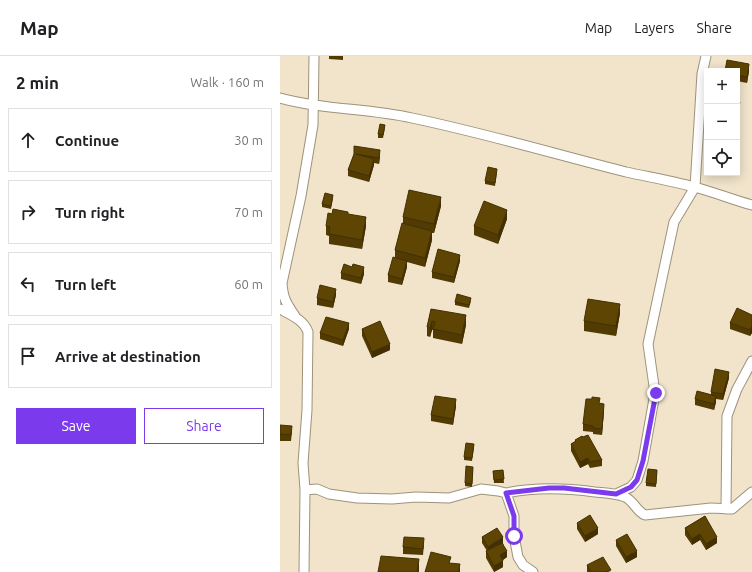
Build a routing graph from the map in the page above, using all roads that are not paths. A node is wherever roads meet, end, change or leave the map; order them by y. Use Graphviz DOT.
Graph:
graph roads {
  1 [pos="314,56"];
  2 [pos="706,56"];
  3 [pos="280,98"];
  4 [pos="313,106"];
  5 [pos="695,187"];
  6 [pos="752,205"];
  7 [pos="280,309"];
  8 [pos="297,318"];
  9 [pos="752,361"];
  10 [pos="305,490"];
  11 [pos="752,492"];
  12 [pos="506,493"];
  13 [pos="616,494"];
  14 [pos="726,509"];
  15 [pos="304,572"];
  16 [pos="533,572"];
  1 -- 4 [label="street"];
  2 -- 5 [label="street"];
  3 -- 4 [label="street"];
  4 -- 5 [label="street"];
  4 -- 8 [label="street"];
  5 -- 6 [label="street"];
  5 -- 13 [label="street"];
  7 -- 8 [label="street"];
  8 -- 10 [label="street"];
  9 -- 14 [label="street"];
  10 -- 12 [label="street"];
  10 -- 15 [label="street"];
  11 -- 14 [label="street"];
  12 -- 13 [label="street"];
  12 -- 16 [label="street"];
  13 -- 14 [label="street"];
}
